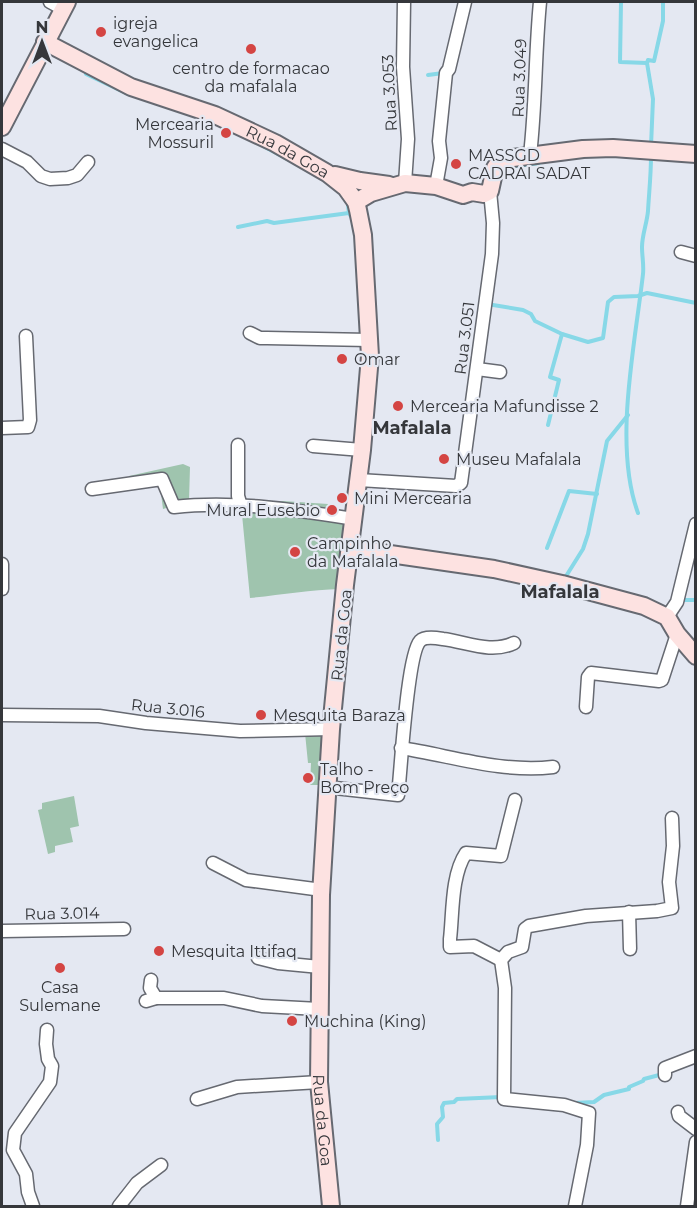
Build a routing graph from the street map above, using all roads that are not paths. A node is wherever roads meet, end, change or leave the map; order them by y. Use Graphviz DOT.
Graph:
graph roads {
  1 [pos="404,2"];
  2 [pos="465,2"];
  3 [pos="540,2"];
  4 [pos="60,4"];
  5 [pos="45,42"];
  6 [pos="2,127"];
  7 [pos="2,149"];
  8 [pos="696,154"];
  9 [pos="530,155"];
  10 [pos="88,162"];
  11 [pos="327,173"];
  12 [pos="399,184"];
  13 [pos="436,186"];
  14 [pos="490,190"];
  15 [pos="356,202"];
  16 [pos="681,252"];
  17 [pos="696,256"];
  18 [pos="250,333"];
  19 [pos="26,336"];
  20 [pos="369,340"];
  21 [pos="477,369"];
  22 [pos="500,372"];
  23 [pos="2,428"];
  24 [pos="238,445"];
  25 [pos="313,446"];
  26 [pos="362,450"];
  27 [pos="359,480"];
  28 [pos="92,489"];
  29 [pos="242,506"];
  30 [pos="354,519"];
  31 [pos="696,524"];
  32 [pos="351,546"];
  33 [pos="2,564"];
  34 [pos="2,589"];
  35 [pos="667,617"];
  36 [pos="677,634"];
  37 [pos="514,643"];
  38 [pos="696,656"];
  39 [pos="586,707"];
  40 [pos="2,715"];
  41 [pos="331,729"];
  42 [pos="401,748"];
  43 [pos="554,767"];
  44 [pos="326,786"];
  45 [pos="515,800"];
  46 [pos="672,818"];
  47 [pos="213,863"];
  48 [pos="322,890"];
  49 [pos="629,912"];
  50 [pos="124,929"];
  51 [pos="2,931"];
  52 [pos="630,949"];
  53 [pos="258,958"];
  54 [pos="501,960"];
  55 [pos="320,967"];
  56 [pos="151,980"];
  57 [pos="319,1009"];
  58 [pos="47,1030"];
  59 [pos="696,1056"];
  60 [pos="665,1075"];
  61 [pos="319,1082"];
  62 [pos="197,1099"];
  63 [pos="678,1112"];
  64 [pos="696,1129"];
  65 [pos="696,1142"];
  66 [pos="161,1165"];
  67 [pos="690,1205"];
  68 [pos="33,1206"];
  69 [pos="119,1206"];
  70 [pos="331,1206"];
  71 [pos="575,1206"];
  1 -- 12 [label="street, Rua 3.053"];
  2 -- 13 [label="street"];
  3 -- 9 [label="street, Rua 3.049"];
  4 -- 5 [label="street"];
  5 -- 6 [label="street"];
  5 -- 11 [label="street, Rua da Goa"];
  7 -- 10 [label="street"];
  8 -- 9 [label="street"];
  9 -- 14 [label="street"];
  11 -- 12 [label="street"];
  11 -- 15 [label="street, Rua da Goa"];
  12 -- 13 [label="street"];
  12 -- 15 [label="street"];
  13 -- 14 [label="street"];
  14 -- 21 [label="street, Rua 3.051"];
  15 -- 20 [label="street, Rua da Goa"];
  16 -- 17 [label="street"];
  18 -- 20 [label="street"];
  19 -- 23 [label="street"];
  20 -- 26 [label="street, Rua da Goa"];
  21 -- 22 [label="street"];
  21 -- 27 [label="street, Rua 3.051"];
  24 -- 29 [label="street"];
  25 -- 26 [label="street"];
  26 -- 27 [label="street, Rua da Goa"];
  27 -- 30 [label="street, Rua da Goa"];
  28 -- 29 [label="street"];
  29 -- 30 [label="street"];
  30 -- 32 [label="street, Rua da Goa"];
  31 -- 35 [label="street"];
  32 -- 35 [label="street"];
  32 -- 41 [label="street, Rua da Goa"];
  33 -- 34 [label="street"];
  35 -- 36 [label="street"];
  36 -- 38 [label="street"];
  36 -- 39 [label="street"];
  37 -- 42 [label="street"];
  40 -- 41 [label="street, Rua 3.016"];
  41 -- 44 [label="street, Rua da Goa"];
  42 -- 43 [label="street"];
  42 -- 44 [label="street"];
  44 -- 48 [label="street, Rua da Goa"];
  45 -- 54 [label="street"];
  46 -- 49 [label="street"];
  47 -- 48 [label="street"];
  48 -- 55 [label="street, Rua da Goa"];
  49 -- 52 [label="street"];
  49 -- 54 [label="street"];
  50 -- 51 [label="street, Rua 3.014"];
  53 -- 55 [label="street"];
  54 -- 71 [label="street"];
  55 -- 57 [label="street, Rua da Goa"];
  56 -- 57 [label="street"];
  57 -- 61 [label="street, Rua da Goa"];
  58 -- 68 [label="street"];
  59 -- 60 [label="street"];
  61 -- 62 [label="street"];
  61 -- 70 [label="street, Rua da Goa"];
  63 -- 64 [label="street"];
  65 -- 67 [label="street"];
  66 -- 69 [label="street"];
}
